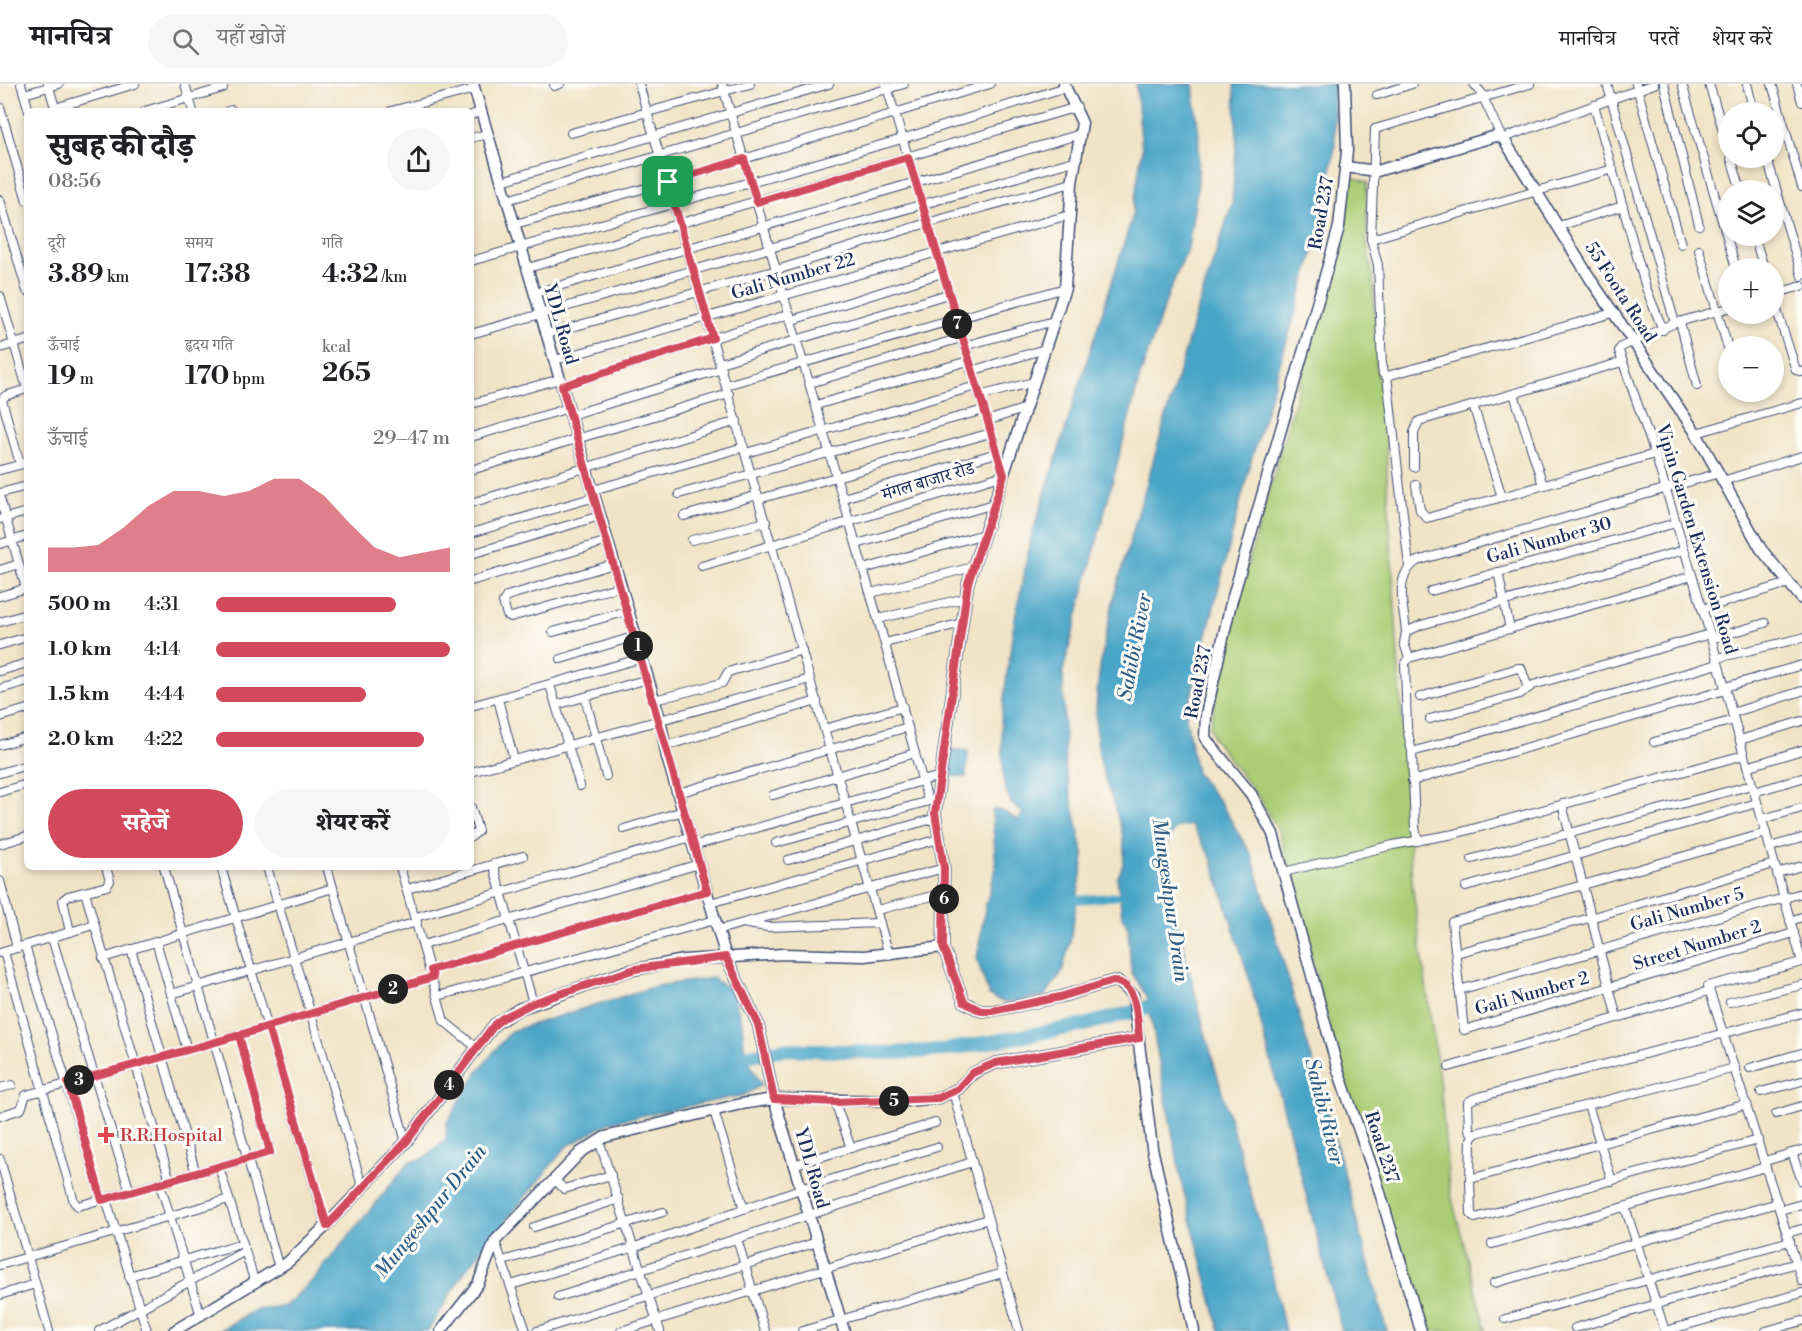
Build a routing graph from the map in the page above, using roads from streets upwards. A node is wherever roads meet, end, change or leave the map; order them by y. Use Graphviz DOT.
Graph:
graph roads {
  1 [pos="21,84"];
  2 [pos="59,84"];
  3 [pos="135,84"];
  4 [pos="185,84"];
  5 [pos="651,84"];
  6 [pos="750,84"];
  7 [pos="829,84"];
  8 [pos="904,84"];
  9 [pos="990,84"];
  10 [pos="1345,84"];
  11 [pos="1412,84"];
  12 [pos="1474,84"];
  13 [pos="1530,84"];
  14 [pos="1607,84"];
  15 [pos="1654,84"];
  16 [pos="1664,84"];
  17 [pos="1682,84"];
  18 [pos="1709,84"];
  19 [pos="1747,84"];
  20 [pos="1772,84"];
  21 [pos="1797,84"];
  22 [pos="474,85"];
  23 [pos="1065,85"];
  24 [pos="48,86"];
  25 [pos="640,86"];
  26 [pos="887,87"];
  27 [pos="1637,87"];
  28 [pos="224,88"];
  29 [pos="723,88"];
  30 [pos="24,94"];
  31 [pos="1377,94"];
  32 [pos="189,98"];
  33 [pos="1484,98"];
  34 [pos="1611,99"];
  35 [pos="1752,102"];
  36 [pos="1802,102"];
  37 [pos="1594,105"];
  38 [pos="0,107"];
  39 [pos="1077,107"];
  40 [pos="28,108"];
  41 [pos="56,108"];
  42 [pos="59,108"];
  43 [pos="155,108"];
  44 [pos="192,108"];
  45 [pos="401,108"];
  46 [pos="476,113"];
  47 [pos="648,113"];
  48 [pos="730,113"];
  49 [pos="895,113"];
  50 [pos="1718,114"];
  51 [pos="571,133"];
  52 [pos="488,134"];
  53 [pos="737,134"];
  54 [pos="1082,134"];
  55 [pos="655,136"];
  56 [pos="474,137"];
  57 [pos="1502,137"];
  58 [pos="902,139"];
  59 [pos="660,156"];
  60 [pos="908,157"];
  61 [pos="744,159"];
  62 [pos="1077,160"];
  63 [pos="1345,167"];
  64 [pos="1770,168"];
  65 [pos="1613,169"];
  66 [pos="1373,171"];
  67 [pos="502,182"];
  68 [pos="668,182"];
  69 [pos="751,182"];
  70 [pos="915,182"];
  71 [pos="1072,183"];
  72 [pos="1802,187"];
  73 [pos="24,191"];
  74 [pos="1538,191"];
  75 [pos="507,200"];
  76 [pos="0,201"];
  77 [pos="674,202"];
  78 [pos="757,202"];
  79 [pos="921,203"];
  80 [pos="1623,206"];
  81 [pos="1069,215"];
  82 [pos="927,223"];
  83 [pos="515,224"];
  84 [pos="680,224"];
  85 [pos="1699,225"];
  86 [pos="1559,226"];
  87 [pos="765,227"];
  88 [pos="1371,239"];
  89 [pos="1681,243"];
  90 [pos="521,247"];
  91 [pos="771,248"];
  92 [pos="688,250"];
  93 [pos="1699,250"];
  94 [pos="936,251"];
  95 [pos="1733,258"];
  96 [pos="474,260"];
  97 [pos="528,268"];
  98 [pos="777,270"];
  99 [pos="694,271"];
  100 [pos="942,273"];
  101 [pos="1802,276"];
  102 [pos="24,281"];
  103 [pos="1802,286"];
  104 [pos="1065,288"];
  105 [pos="700,291"];
  106 [pos="1784,292"];
  107 [pos="535,293"];
  108 [pos="948,294"];
  109 [pos="0,296"];
  110 [pos="785,296"];
  111 [pos="1718,310"];
  112 [pos="541,313"];
  113 [pos="1613,313"];
  114 [pos="707,317"];
  115 [pos="791,317"];
  116 [pos="955,318"];
  117 [pos="1054,321"];
  118 [pos="1677,323"];
  119 [pos="1782,324"];
  120 [pos="1663,330"];
  121 [pos="474,333"];
  122 [pos="547,334"];
  123 [pos="713,338"];
  124 [pos="798,340"];
  125 [pos="24,341"];
  126 [pos="963,342"];
  127 [pos="1633,342"];
  128 [pos="14,344"];
  129 [pos="0,348"];
  130 [pos="1045,349"];
  131 [pos="555,360"];
  132 [pos="968,361"];
  133 [pos="1622,362"];
  134 [pos="804,363"];
  135 [pos="721,366"];
  136 [pos="971,370"];
  137 [pos="1802,372"];
  138 [pos="1387,376"];
  139 [pos="24,379"];
  140 [pos="561,382"];
  141 [pos="1034,382"];
  142 [pos="810,383"];
  143 [pos="726,385"];
  144 [pos="976,386"];
  145 [pos="1697,386"];
  146 [pos="24,390"];
  147 [pos="1514,393"];
  148 [pos="729,394"];
  149 [pos="979,396"];
  150 [pos="1,397"];
  151 [pos="1802,403"];
  152 [pos="474,404"];
  153 [pos="816,405"];
  154 [pos="1473,405"];
  155 [pos="1026,408"];
  156 [pos="984,410"];
  157 [pos="570,411"];
  158 [pos="737,421"];
  159 [pos="987,421"];
  160 [pos="823,429"];
  161 [pos="990,432"];
  162 [pos="1696,434"];
  163 [pos="474,436"];
  164 [pos="578,439"];
  165 [pos="745,450"];
  166 [pos="830,452"];
  167 [pos="997,453"];
  168 [pos="1655,454"];
  169 [pos="1802,456"];
  170 [pos="24,464"];
  171 [pos="586,466"];
  172 [pos="1414,467"];
  173 [pos="474,469"];
  174 [pos="0,470"];
  175 [pos="752,474"];
  176 [pos="1004,475"];
  177 [pos="837,477"];
  178 [pos="1721,477"];
  179 [pos="1416,485"];
  180 [pos="1543,486"];
  181 [pos="24,487"];
  182 [pos="1665,490"];
  183 [pos="0,493"];
  184 [pos="594,494"];
  185 [pos="679,494"];
  186 [pos="758,497"];
  187 [pos="1502,497"];
  188 [pos="0,498"];
  189 [pos="843,498"];
  190 [pos="474,502"];
  191 [pos="994,504"];
  192 [pos="24,513"];
  193 [pos="600,516"];
  194 [pos="684,516"];
  195 [pos="2,519"];
  196 [pos="765,522"];
  197 [pos="850,522"];
  198 [pos="1676,523"];
  199 [pos="474,532"];
  200 [pos="984,534"];
  201 [pos="24,537"];
  202 [pos="692,540"];
  203 [pos="12,541"];
  204 [pos="608,541"];
  205 [pos="0,544"];
  206 [pos="857,544"];
  207 [pos="772,545"];
  208 [pos="1684,550"];
  209 [pos="474,553"];
  210 [pos="19,564"];
  211 [pos="614,564"];
  212 [pos="702,566"];
  213 [pos="1409,566"];
  214 [pos="973,567"];
  215 [pos="864,569"];
  216 [pos="0,570"];
  217 [pos="1498,572"];
  218 [pos="1692,576"];
  219 [pos="24,580"];
  220 [pos="474,580"];
  221 [pos="1789,584"];
  222 [pos="621,586"];
  223 [pos="24,591"];
  224 [pos="1431,591"];
  225 [pos="871,593"];
  226 [pos="0,596"];
  227 [pos="966,598"];
  228 [pos="1802,599"];
  229 [pos="1505,600"];
  230 [pos="1702,609"];
  231 [pos="628,611"];
  232 [pos="24,615"];
  233 [pos="878,619"];
  234 [pos="0,622"];
  235 [pos="962,623"];
  236 [pos="1765,623"];
  237 [pos="1510,629"];
  238 [pos="553,632"];
  239 [pos="1406,632"];
  240 [pos="636,636"];
  241 [pos="1710,637"];
  242 [pos="1802,638"];
  243 [pos="24,639"];
  244 [pos="885,643"];
  245 [pos="0,645"];
  246 [pos="802,650"];
  247 [pos="642,658"];
  248 [pos="1409,658"];
  249 [pos="561,659"];
  250 [pos="1717,661"];
  251 [pos="24,664"];
  252 [pos="1802,665"];
  253 [pos="0,671"];
  254 [pos="648,679"];
  255 [pos="810,679"];
  256 [pos="24,682"];
  257 [pos="550,685"];
  258 [pos="1528,688"];
  259 [pos="0,689"];
  260 [pos="1725,689"];
  261 [pos="1802,691"];
  262 [pos="585,697"];
  263 [pos="1420,697"];
  264 [pos="498,699"];
  265 [pos="654,700"];
  266 [pos="817,701"];
  267 [pos="474,705"];
  268 [pos="556,705"];
  269 [pos="903,707"];
  270 [pos="24,710"];
  271 [pos="1733,716"];
  272 [pos="0,717"];
  273 [pos="660,719"];
  274 [pos="1430,719"];
  275 [pos="1802,721"];
  276 [pos="908,727"];
  277 [pos="824,729"];
  278 [pos="596,737"];
  279 [pos="24,738"];
  280 [pos="1740,740"];
  281 [pos="1654,742"];
  282 [pos="0,745"];
  283 [pos="568,745"];
  284 [pos="665,746"];
  285 [pos="831,750"];
  286 [pos="1802,750"];
  287 [pos="1412,752"];
  288 [pos="915,753"];
  289 [pos="1744,755"];
  290 [pos="514,760"];
  291 [pos="24,766"];
  292 [pos="1747,767"];
  293 [pos="474,771"];
  294 [pos="0,773"];
  295 [pos="838,775"];
  296 [pos="606,776"];
  297 [pos="940,776"];
  298 [pos="1802,778"];
  299 [pos="923,780"];
  300 [pos="1412,781"];
  301 [pos="24,785"];
  302 [pos="580,786"];
  303 [pos="1753,788"];
  304 [pos="0,792"];
  305 [pos="678,793"];
  306 [pos="773,795"];
  307 [pos="932,800"];
  308 [pos="845,801"];
  309 [pos="1757,803"];
  310 [pos="1562,804"];
  311 [pos="1802,808"];
  312 [pos="683,811"];
  313 [pos="474,817"];
  314 [pos="936,818"];
  315 [pos="1762,819"];
  316 [pos="851,822"];
  317 [pos="624,829"];
  318 [pos="1571,833"];
  319 [pos="1766,833"];
  320 [pos="474,834"];
  321 [pos="24,837"];
  322 [pos="1802,838"];
  323 [pos="939,839"];
  324 [pos="856,841"];
  325 [pos="1418,841"];
  326 [pos="692,842"];
  327 [pos="776,843"];
  328 [pos="0,844"];
  329 [pos="1770,847"];
  330 [pos="1577,855"];
  331 [pos="523,856"];
  332 [pos="1472,859"];
  333 [pos="788,860"];
  334 [pos="862,861"];
  335 [pos="493,864"];
  336 [pos="699,864"];
  337 [pos="1774,864"];
  338 [pos="1802,866"];
  339 [pos="944,868"];
  340 [pos="107,870"];
  341 [pos="165,870"];
  342 [pos="222,870"];
  343 [pos="268,870"];
  344 [pos="328,870"];
  345 [pos="401,870"];
  346 [pos="472,870"];
  347 [pos="474,870"];
  348 [pos="1284,872"];
  349 [pos="1777,873"];
  350 [pos="0,881"];
  351 [pos="1582,885"];
  352 [pos="1466,887"];
  353 [pos="333,888"];
  354 [pos="870,888"];
  355 [pos="407,889"];
  356 [pos="707,891"];
  357 [pos="85,892"];
  358 [pos="944,892"];
  359 [pos="501,893"];
  360 [pos="1802,893"];
  361 [pos="1784,898"];
  362 [pos="710,903"];
  363 [pos="279,905"];
  364 [pos="876,910"];
  365 [pos="236,917"];
  366 [pos="1802,917"];
  367 [pos="1590,918"];
  368 [pos="416,920"];
  369 [pos="508,920"];
  370 [pos="1790,921"];
  371 [pos="743,923"];
  372 [pos="880,923"];
  373 [pos="93,924"];
  374 [pos="716,925"];
  375 [pos="70,932"];
  376 [pos="182,933"];
  377 [pos="1794,933"];
  378 [pos="52,938"];
  379 [pos="156,941"];
  380 [pos="349,942"];
  381 [pos="515,944"];
  382 [pos="1799,944"];
  383 [pos="423,945"];
  384 [pos="21,947"];
  385 [pos="943,947"];
  386 [pos="131,949"];
  387 [pos="1599,951"];
  388 [pos="2,953"];
  389 [pos="1456,953"];
  390 [pos="889,955"];
  391 [pos="726,957"];
  392 [pos="103,958"];
  393 [pos="295,958"];
  394 [pos="1802,962"];
  395 [pos="252,971"];
  396 [pos="524,972"];
  397 [pos="432,973"];
  398 [pos="1802,985"];
  399 [pos="197,987"];
  400 [pos="1609,989"];
  401 [pos="1459,990"];
  402 [pos="1709,991"];
  403 [pos="171,994"];
  404 [pos="438,996"];
  405 [pos="365,998"];
  406 [pos="1730,1002"];
  407 [pos="533,1003"];
  408 [pos="1802,1013"];
  409 [pos="311,1014"];
  410 [pos="1617,1018"];
  411 [pos="268,1027"];
  412 [pos="1722,1034"];
  413 [pos="239,1035"];
  414 [pos="1139,1038"];
  415 [pos="213,1042"];
  416 [pos="477,1048"];
  417 [pos="187,1050"];
  418 [pos="1802,1053"];
  419 [pos="161,1058"];
  420 [pos="134,1065"];
  421 [pos="1449,1067"];
  422 [pos="1735,1068"];
  423 [pos="1750,1068"];
  424 [pos="96,1076"];
  425 [pos="1802,1081"];
  426 [pos="68,1083"];
  427 [pos="12,1085"];
  428 [pos="0,1088"];
  429 [pos="42,1090"];
  430 [pos="953,1092"];
  431 [pos="1761,1092"];
  432 [pos="774,1099"];
  433 [pos="835,1102"];
  434 [pos="1747,1104"];
  435 [pos="1588,1105"];
  436 [pos="1802,1106"];
  437 [pos="714,1111"];
  438 [pos="1776,1114"];
  439 [pos="0,1116"];
  440 [pos="935,1123"];
  441 [pos="1473,1135"];
  442 [pos="599,1140"];
  443 [pos="1758,1140"];
  444 [pos="406,1142"];
  445 [pos="1602,1144"];
  446 [pos="937,1147"];
  447 [pos="851,1148"];
  448 [pos="1802,1150"];
  449 [pos="1792,1153"];
  450 [pos="0,1160"];
  451 [pos="246,1160"];
  452 [pos="972,1162"];
  453 [pos="1766,1164"];
  454 [pos="793,1166"];
  455 [pos="219,1167"];
  456 [pos="196,1174"];
  457 [pos="611,1175"];
  458 [pos="1470,1179"];
  459 [pos="555,1180"];
  460 [pos="170,1181"];
  461 [pos="1612,1181"];
  462 [pos="1802,1181"];
  463 [pos="160,1184"];
  464 [pos="4,1189"];
  465 [pos="363,1189"];
  466 [pos="800,1189"];
  467 [pos="130,1192"];
  468 [pos="619,1198"];
  469 [pos="229,1199"];
  470 [pos="104,1200"];
  471 [pos="1802,1204"];
  472 [pos="1625,1207"];
  473 [pos="1779,1207"];
  474 [pos="744,1209"];
  475 [pos="663,1212"];
  476 [pos="808,1216"];
  477 [pos="169,1217"];
  478 [pos="988,1219"];
  479 [pos="627,1223"];
  480 [pos="327,1226"];
  481 [pos="534,1227"];
  482 [pos="1802,1229"];
  483 [pos="116,1233"];
  484 [pos="1788,1237"];
  485 [pos="737,1239"];
  486 [pos="495,1241"];
  487 [pos="817,1242"];
  488 [pos="1636,1242"];
  489 [pos="1492,1244"];
  490 [pos="244,1247"];
  491 [pos="635,1247"];
  492 [pos="28,1257"];
  493 [pos="182,1261"];
  494 [pos="503,1261"];
  495 [pos="1799,1263"];
  496 [pos="0,1265"];
  497 [pos="745,1266"];
  498 [pos="279,1268"];
  499 [pos="825,1268"];
  500 [pos="642,1270"];
  501 [pos="1003,1273"];
  502 [pos="129,1276"];
  503 [pos="1648,1280"];
  504 [pos="1802,1281"];
  505 [pos="189,1282"];
  506 [pos="255,1282"];
  507 [pos="1494,1283"];
  508 [pos="35,1284"];
  509 [pos="511,1285"];
  510 [pos="753,1290"];
  511 [pos="1802,1293"];
  512 [pos="0,1294"];
  513 [pos="650,1296"];
  514 [pos="558,1297"];
  515 [pos="1657,1304"];
  516 [pos="140,1308"];
  517 [pos="201,1316"];
  518 [pos="840,1319"];
  519 [pos="1505,1319"];
  520 [pos="657,1320"];
  521 [pos="1802,1321"];
  522 [pos="1575,1328"];
  523 [pos="1789,1328"];
  524 [pos="1017,1330"];
  525 [pos="49,1331"];
  526 [pos="99,1331"];
  527 [pos="147,1331"];
  528 [pos="174,1331"];
  529 [pos="441,1331"];
  530 [pos="526,1331"];
  531 [pos="537,1331"];
  532 [pos="621,1331"];
  533 [pos="660,1331"];
  534 [pos="765,1331"];
  535 [pos="802,1331"];
  536 [pos="844,1331"];
  537 [pos="1194,1331"];
  538 [pos="1421,1331"];
  539 [pos="1665,1331"];
  540 [pos="1766,1331"];
  1 -- 30 [label="street"];
  2 -- 24 [label="street"];
  3 -- 42 [label="street"];
  4 -- 32 [label="street"];
  5 -- 25 [label="street"];
  6 -- 29 [label="street"];
  7 -- 48 [label="street"];
  8 -- 26 [label="street"];
  9 -- 49 [label="street"];
  10 -- 63 [label="street, Road 237"];
  11 -- 31 [label="street"];
  12 -- 33 [label="street"];
  13 -- 33 [label="street"];
  14 -- 34 [label="street"];
  15 -- 27 [label="street"];
  16 -- 85 [label="street"];
  17 -- 95 [label="street"];
  18 -- 50 [label="street"];
  19 -- 35 [label="street"];
  20 -- 72 [label="street"];
  21 -- 36 [label="street"];
  22 -- 45 [label="street"];
  22 -- 46 [label="street, YDL Road"];
  23 -- 39 [label="street"];
  23 -- 58 [label="street"];
  24 -- 30 [label="street"];
  24 -- 41 [label="street"];
  25 -- 47 [label="street"];
  26 -- 49 [label="street, मंगल बाजार रोड"];
  26 -- 53 [label="street"];
  27 -- 34 [label="street"];
  27 -- 89 [label="street"];
  28 -- 32 [label="street"];
  29 -- 47 [label="street"];
  29 -- 48 [label="street"];
  30 -- 40 [label="street"];
  32 -- 43 [label="street"];
  32 -- 44 [label="street"];
  33 -- 57 [label="street"];
  33 -- 66 [label="street"];
  34 -- 37 [label="street"];
  34 -- 118 [label="street"];
  37 -- 57 [label="street"];
  37 -- 65 [label="street"];
  38 -- 73 [label="street"];
  39 -- 54 [label="street"];
  39 -- 60 [label="street"];
  46 -- 52 [label="street, YDL Road"];
  47 -- 51 [label="street"];
  47 -- 55 [label="street"];
  48 -- 53 [label="street"];
  48 -- 55 [label="street"];
  49 -- 58 [label="street, मंगल बाजार रोड"];
  49 -- 61 [label="street"];
  52 -- 56 [label="street"];
  52 -- 67 [label="street, YDL Road"];
  53 -- 59 [label="street"];
  53 -- 61 [label="street"];
  54 -- 62 [label="street"];
  54 -- 70 [label="street"];
  55 -- 59 [label="street"];
  55 -- 67 [label="street"];
  57 -- 66 [label="street"];
  57 -- 74 [label="street, 55 Foota Road"];
  58 -- 60 [label="street, मंगल बाजार रोड"];
  58 -- 69 [label="street"];
  59 -- 68 [label="street"];
  59 -- 75 [label="street"];
  60 -- 70 [label="street, मंगल बाजार रोड"];
  60 -- 78 [label="street"];
  61 -- 68 [label="street"];
  61 -- 69 [label="street"];
  62 -- 71 [label="street"];
  62 -- 79 [label="street"];
  63 -- 66 [label="street"];
  63 -- 348 [label="street, Road 237"];
  64 -- 101 [label="street"];
  65 -- 74 [label="street"];
  65 -- 80 [label="street"];
  66 -- 88 [label="street"];
  67 -- 75 [label="street, YDL Road"];
  68 -- 77 [label="street"];
  68 -- 83 [label="street"];
  69 -- 77 [label="street"];
  69 -- 78 [label="street"];
  70 -- 79 [label="street, मंगल बाजार रोड"];
  70 -- 87 [label="street"];
  71 -- 81 [label="street"];
  71 -- 82 [label="street"];
  74 -- 86 [label="street, 55 Foota Road"];
  74 -- 88 [label="street"];
  75 -- 83 [label="street, YDL Road"];
  76 -- 102 [label="street"];
  77 -- 84 [label="street"];
  77 -- 90 [label="street"];
  78 -- 84 [label="street"];
  78 -- 87 [label="street"];
  79 -- 82 [label="street, मंगल बाजार रोड"];
  79 -- 91 [label="street"];
  80 -- 86 [label="street"];
  80 -- 120 [label="street"];
  81 -- 94 [label="street, Gali Number 22"];
  81 -- 104 [label="street"];
  82 -- 94 [label="street, मंगल बाजार रोड"];
  82 -- 98 [label="street"];
  83 -- 90 [label="street, YDL Road"];
  84 -- 92 [label="street"];
  84 -- 97 [label="street"];
  86 -- 113 [label="street, 55 Foota Road"];
  87 -- 91 [label="street"];
  87 -- 92 [label="street"];
  88 -- 138 [label="street"];
  90 -- 96 [label="street"];
  90 -- 97 [label="street, YDL Road"];
  91 -- 98 [label="street"];
  91 -- 99 [label="street"];
  92 -- 99 [label="street"];
  92 -- 107 [label="street"];
  93 -- 111 [label="street"];
  94 -- 100 [label="street, मंगल बाजार रोड"];
  94 -- 110 [label="street, Gali Number 22"];
  97 -- 107 [label="street, YDL Road"];
  98 -- 105 [label="street"];
  98 -- 110 [label="street"];
  99 -- 105 [label="street"];
  99 -- 112 [label="street"];
  100 -- 108 [label="street, मंगल बाजार रोड"];
  100 -- 115 [label="street"];
  103 -- 106 [label="street"];
  104 -- 116 [label="street"];
  104 -- 117 [label="street"];
  105 -- 114 [label="street"];
  105 -- 122 [label="street"];
  107 -- 112 [label="street, YDL Road"];
  108 -- 116 [label="street, मंगल बाजार रोड"];
  108 -- 124 [label="street"];
  109 -- 128 [label="street"];
  110 -- 114 [label="street, Gali Number 22"];
  110 -- 115 [label="street"];
  111 -- 118 [label="street"];
  112 -- 121 [label="street"];
  112 -- 122 [label="street, YDL Road"];
  113 -- 127 [label="street, 55 Foota Road"];
  113 -- 138 [label="street"];
  114 -- 123 [label="street"];
  114 -- 131 [label="street, Gali Number 22"];
  115 -- 123 [label="street"];
  115 -- 124 [label="street"];
  116 -- 126 [label="street, मंगल बाजार रोड"];
  116 -- 134 [label="street"];
  117 -- 126 [label="street"];
  117 -- 130 [label="street"];
  118 -- 120 [label="street"];
  118 -- 145 [label="street"];
  119 -- 137 [label="street"];
  120 -- 127 [label="street"];
  122 -- 131 [label="street, YDL Road"];
  123 -- 135 [label="street"];
  123 -- 140 [label="street"];
  124 -- 134 [label="street"];
  124 -- 135 [label="street"];
  125 -- 128 [label="street"];
  126 -- 132 [label="street, मंगल बाजार रोड"];
  126 -- 142 [label="street"];
  127 -- 133 [label="street"];
  127 -- 162 [label="street, 55 Foota Road"];
  128 -- 129 [label="street"];
  128 -- 139 [label="street"];
  130 -- 136 [label="street"];
  130 -- 141 [label="street"];
  131 -- 140 [label="street, YDL Road"];
  132 -- 136 [label="street, मंगल बाजार रोड"];
  132 -- 153 [label="street"];
  133 -- 147 [label="street"];
  133 -- 168 [label="street, Vipin Garden Extension Road"];
  134 -- 142 [label="street"];
  134 -- 143 [label="street"];
  135 -- 143 [label="street"];
  135 -- 157 [label="street"];
  136 -- 144 [label="street, मंगल बाजार रोड"];
  138 -- 213 [label="street"];
  140 -- 152 [label="street"];
  140 -- 157 [label="street, YDL Road"];
  141 -- 149 [label="street"];
  141 -- 155 [label="street"];
  142 -- 153 [label="street"];
  143 -- 148 [label="street"];
  144 -- 149 [label="street, मंगल बाजार रोड"];
  144 -- 160 [label="street"];
  146 -- 150 [label="street"];
  147 -- 154 [label="street"];
  147 -- 180 [label="street"];
  148 -- 158 [label="street"];
  148 -- 164 [label="street"];
  149 -- 156 [label="street, मंगल बाजार रोड"];
  150 -- 170 [label="street"];
  151 -- 162 [label="street"];
  153 -- 160 [label="street"];
  154 -- 172 [label="street"];
  154 -- 187 [label="street"];
  155 -- 159 [label="street"];
  155 -- 176 [label="street"];
  156 -- 159 [label="street, मंगल बाजार रोड"];
  156 -- 166 [label="street"];
  157 -- 163 [label="street"];
  157 -- 164 [label="street, YDL Road"];
  158 -- 165 [label="street"];
  158 -- 171 [label="street"];
  159 -- 161 [label="street, मंगल बाजार रोड"];
  160 -- 165 [label="street"];
  160 -- 166 [label="street"];
  161 -- 167 [label="street, मंगल बाजार रोड"];
  161 -- 177 [label="street"];
  162 -- 178 [label="street, 55 Foota Road"];
  164 -- 171 [label="street, YDL Road"];
  164 -- 173 [label="street"];
  165 -- 175 [label="street"];
  165 -- 184 [label="street"];
  166 -- 175 [label="street"];
  166 -- 177 [label="street"];
  167 -- 176 [label="street, मंगल बाजार रोड"];
  167 -- 189 [label="street"];
  168 -- 180 [label="street"];
  168 -- 182 [label="street, Vipin Garden Extension Road"];
  169 -- 178 [label="street"];
  170 -- 174 [label="street"];
  171 -- 184 [label="street, YDL Road"];
  171 -- 190 [label="street"];
  175 -- 185 [label="street"];
  175 -- 186 [label="street"];
  176 -- 191 [label="street"];
  176 -- 197 [label="street, मंगल बाजार रोड"];
  177 -- 186 [label="street"];
  177 -- 189 [label="street"];
  178 -- 182 [label="street"];
  178 -- 221 [label="street, 55 Foota Road"];
  179 -- 187 [label="street"];
  180 -- 187 [label="street"];
  181 -- 183 [label="street"];
  182 -- 198 [label="street, Vipin Garden Extension Road"];
  182 -- 213 [label="street"];
  184 -- 193 [label="street, YDL Road"];
  184 -- 199 [label="street"];
  186 -- 194 [label="street"];
  186 -- 196 [label="street"];
  188 -- 195 [label="street"];
  189 -- 197 [label="street"];
  191 -- 200 [label="street"];
  191 -- 206 [label="street"];
  192 -- 195 [label="street"];
  193 -- 204 [label="street, YDL Road"];
  193 -- 209 [label="street"];
  195 -- 203 [label="street"];
  196 -- 202 [label="street"];
  196 -- 207 [label="street"];
  197 -- 206 [label="street"];
  197 -- 207 [label="street, मंगल बाजार रोड"];
  198 -- 208 [label="street, Vipin Garden Extension Road"];
  198 -- 217 [label="street, Gali Number 30"];
  200 -- 214 [label="street"];
  200 -- 215 [label="street"];
  201 -- 203 [label="street"];
  203 -- 205 [label="street"];
  203 -- 210 [label="street"];
  204 -- 211 [label="street, YDL Road"];
  204 -- 220 [label="street"];
  206 -- 215 [label="street"];
  207 -- 212 [label="street, मंगल बाजार रोड"];
  207 -- 246 [label="street"];
  208 -- 218 [label="street, Vipin Garden Extension Road"];
  208 -- 229 [label="street"];
  210 -- 216 [label="street"];
  210 -- 219 [label="street"];
  211 -- 222 [label="street, YDL Road"];
  211 -- 222 [label="street"];
  213 -- 239 [label="street"];
  214 -- 225 [label="street"];
  214 -- 227 [label="street"];
  215 -- 225 [label="street"];
  217 -- 224 [label="street, Gali Number 30"];
  217 -- 229 [label="street"];
  218 -- 230 [label="street, Vipin Garden Extension Road"];
  218 -- 237 [label="street"];
  221 -- 228 [label="street, 55 Foota Road"];
  221 -- 230 [label="street"];
  222 -- 231 [label="street, YDL Road"];
  223 -- 226 [label="street"];
  225 -- 233 [label="street"];
  227 -- 233 [label="street"];
  227 -- 235 [label="street"];
  229 -- 237 [label="street"];
  229 -- 239 [label="street"];
  230 -- 241 [label="street, Vipin Garden Extension Road"];
  231 -- 238 [label="street"];
  231 -- 240 [label="street, YDL Road"];
  232 -- 234 [label="street"];
  233 -- 244 [label="street"];
  235 -- 244 [label="street"];
  235 -- 297 [label="street"];
  236 -- 241 [label="street"];
  237 -- 248 [label="street"];
  239 -- 248 [label="street"];
  240 -- 247 [label="street, YDL Road"];
  240 -- 249 [label="street"];
  241 -- 250 [label="street, Vipin Garden Extension Road"];
  241 -- 258 [label="street"];
  242 -- 250 [label="street"];
  243 -- 245 [label="street"];
  244 -- 269 [label="street"];
  246 -- 255 [label="street"];
  246 -- 265 [label="street"];
  247 -- 254 [label="street, YDL Road"];
  247 -- 257 [label="street"];
  248 -- 287 [label="street"];
  250 -- 260 [label="street, Vipin Garden Extension Road"];
  250 -- 287 [label="street"];
  251 -- 253 [label="street"];
  252 -- 260 [label="street"];
  254 -- 262 [label="street"];
  254 -- 265 [label="street, YDL Road"];
  255 -- 266 [label="street"];
  255 -- 273 [label="street"];
  256 -- 259 [label="street"];
  257 -- 264 [label="street"];
  257 -- 268 [label="street"];
  258 -- 263 [label="street"];
  258 -- 274 [label="street"];
  260 -- 271 [label="street, Vipin Garden Extension Road"];
  260 -- 300 [label="street"];
  261 -- 271 [label="street"];
  262 -- 268 [label="street"];
  262 -- 278 [label="street"];
  264 -- 267 [label="street"];
  264 -- 290 [label="street"];
  265 -- 273 [label="street, YDL Road"];
  266 -- 277 [label="street"];
  266 -- 284 [label="street"];
  268 -- 283 [label="street"];
  269 -- 276 [label="street"];
  269 -- 277 [label="street"];
  270 -- 272 [label="street"];
  271 -- 280 [label="street, Vipin Garden Extension Road"];
  271 -- 281 [label="street"];
  273 -- 278 [label="street"];
  273 -- 284 [label="street, YDL Road"];
  275 -- 280 [label="street"];
  276 -- 285 [label="street"];
  276 -- 288 [label="street"];
  277 -- 285 [label="street"];
  278 -- 283 [label="street"];
  278 -- 296 [label="street"];
  279 -- 282 [label="street"];
  280 -- 289 [label="street, Vipin Garden Extension Road"];
  283 -- 290 [label="street"];
  283 -- 302 [label="street"];
  284 -- 305 [label="street, YDL Road"];
  285 -- 295 [label="street"];
  285 -- 305 [label="street"];
  286 -- 292 [label="street"];
  287 -- 300 [label="street"];
  288 -- 295 [label="street"];
  288 -- 299 [label="street"];
  289 -- 292 [label="street, Vipin Garden Extension Road"];
  289 -- 310 [label="street"];
  290 -- 293 [label="street"];
  291 -- 294 [label="street"];
  292 -- 303 [label="street, Vipin Garden Extension Road"];
  295 -- 306 [label="street"];
  295 -- 308 [label="street"];
  297 -- 299 [label="street"];
  297 -- 307 [label="street"];
  298 -- 303 [label="street"];
  299 -- 307 [label="street"];
  299 -- 308 [label="street"];
  300 -- 325 [label="street"];
  301 -- 304 [label="street"];
  303 -- 309 [label="street, Vipin Garden Extension Road"];
  303 -- 318 [label="street"];
  305 -- 312 [label="street, YDL Road"];
  307 -- 314 [label="street"];
  307 -- 316 [label="street"];
  308 -- 316 [label="street"];
  308 -- 326 [label="street"];
  309 -- 315 [label="street, Vipin Garden Extension Road"];
  309 -- 330 [label="street"];
  310 -- 318 [label="street"];
  310 -- 325 [label="street"];
  311 -- 315 [label="street"];
  312 -- 317 [label="street"];
  312 -- 326 [label="street, YDL Road"];
  313 -- 320 [label="street"];
  314 -- 323 [label="street"];
  314 -- 324 [label="street"];
  315 -- 319 [label="street, Vipin Garden Extension Road"];
  316 -- 324 [label="street"];
  316 -- 327 [label="street"];
  318 -- 330 [label="street"];
  318 -- 332 [label="street"];
  319 -- 329 [label="street, Vipin Garden Extension Road"];
  319 -- 351 [label="street"];
  321 -- 328 [label="street"];
  322 -- 329 [label="street"];
  323 -- 334 [label="street"];
  323 -- 339 [label="street"];
  324 -- 333 [label="street"];
  324 -- 334 [label="street"];
  325 -- 348 [label="street"];
  326 -- 336 [label="street, YDL Road"];
  326 -- 359 [label="street"];
  329 -- 337 [label="street, Vipin Garden Extension Road"];
  330 -- 351 [label="street"];
  330 -- 352 [label="street"];
  331 -- 335 [label="street"];
  334 -- 354 [label="street"];
  334 -- 362 [label="street"];
  335 -- 347 [label="street"];
  335 -- 359 [label="street"];
  336 -- 356 [label="street, YDL Road"];
  336 -- 369 [label="street"];
  337 -- 349 [label="street, Vipin Garden Extension Road"];
  337 -- 367 [label="street"];
  338 -- 349 [label="street"];
  339 -- 354 [label="street"];
  339 -- 358 [label="street"];
  340 -- 357 [label="street"];
  341 -- 376 [label="street"];
  342 -- 365 [label="street"];
  343 -- 363 [label="street"];
  344 -- 353 [label="street"];
  345 -- 355 [label="street"];
  346 -- 355 [label="street"];
  348 -- 538 [label="street, Road 237"];
  349 -- 361 [label="street, Vipin Garden Extension Road"];
  350 -- 384 [label="street"];
  351 -- 367 [label="street"];
  351 -- 389 [label="street"];
  353 -- 363 [label="street"];
  353 -- 380 [label="street"];
  354 -- 364 [label="street"];
  354 -- 371 [label="street"];
  355 -- 368 [label="street"];
  356 -- 362 [label="street, YDL Road"];
  356 -- 381 [label="street"];
  357 -- 373 [label="street"];
  357 -- 375 [label="street"];
  358 -- 364 [label="street"];
  358 -- 385 [label="street"];
  359 -- 368 [label="street"];
  359 -- 369 [label="street"];
  360 -- 361 [label="street, Gali Number 5"];
  361 -- 370 [label="street, Vipin Garden Extension Road"];
  361 -- 387 [label="street, Gali Number 5"];
  362 -- 374 [label="street, YDL Road"];
  363 -- 365 [label="street"];
  363 -- 393 [label="street"];
  364 -- 372 [label="street"];
  365 -- 376 [label="street"];
  365 -- 395 [label="street"];
  366 -- 370 [label="street"];
  367 -- 387 [label="street"];
  367 -- 389 [label="street"];
  368 -- 380 [label="street"];
  368 -- 383 [label="street"];
  369 -- 381 [label="street"];
  369 -- 383 [label="street"];
  370 -- 377 [label="street, Vipin Garden Extension Road"];
  371 -- 372 [label="street"];
  371 -- 374 [label="street"];
  372 -- 390 [label="street"];
  373 -- 375 [label="street"];
  373 -- 392 [label="street"];
  374 -- 391 [label="street, YDL Road"];
  374 -- 396 [label="street"];
  375 -- 378 [label="street"];
  376 -- 379 [label="street"];
  376 -- 399 [label="street"];
  377 -- 382 [label="street, Vipin Garden Extension Road"];
  377 -- 400 [label="street, Street Number 2"];
  378 -- 384 [label="street"];
  378 -- 424 [label="street"];
  379 -- 386 [label="street"];
  379 -- 403 [label="street"];
  380 -- 393 [label="street"];
  380 -- 405 [label="street"];
  381 -- 396 [label="street"];
  381 -- 397 [label="street"];
  382 -- 394 [label="street, Vipin Garden Extension Road"];
  383 -- 397 [label="street"];
  384 -- 388 [label="street"];
  384 -- 426 [label="street"];
  385 -- 390 [label="street"];
  385 -- 414 [label="street"];
  386 -- 392 [label="street"];
  386 -- 419 [label="street"];
  387 -- 400 [label="street"];
  387 -- 401 [label="street, Gali Number 5"];
  388 -- 429 [label="street"];
  389 -- 401 [label="street"];
  390 -- 391 [label="street"];
  391 -- 407 [label="street"];
  391 -- 432 [label="street, YDL Road"];
  392 -- 420 [label="street"];
  393 -- 395 [label="street"];
  393 -- 409 [label="street"];
  394 -- 402 [label="street"];
  395 -- 399 [label="street"];
  395 -- 411 [label="street"];
  396 -- 404 [label="street"];
  396 -- 407 [label="street"];
  397 -- 404 [label="street"];
  397 -- 405 [label="street"];
  398 -- 406 [label="street"];
  399 -- 403 [label="street"];
  399 -- 415 [label="street"];
  400 -- 401 [label="street, Gali Number 2"];
  400 -- 410 [label="street"];
  402 -- 410 [label="street"];
  402 -- 412 [label="street"];
  403 -- 417 [label="street"];
  404 -- 416 [label="street"];
  405 -- 409 [label="street"];
  405 -- 444 [label="street"];
  407 -- 416 [label="street"];
  408 -- 412 [label="street"];
  409 -- 411 [label="street"];
  409 -- 465 [label="street"];
  410 -- 421 [label="street"];
  411 -- 413 [label="street"];
  411 -- 480 [label="street"];
  412 -- 422 [label="street"];
  412 -- 441 [label="street"];
  413 -- 415 [label="street"];
  413 -- 451 [label="street"];
  414 -- 430 [label="street"];
  414 -- 537 [label="street"];
  415 -- 417 [label="street"];
  415 -- 451 [label="street"];
  416 -- 444 [label="street"];
  417 -- 419 [label="street"];
  418 -- 423 [label="street"];
  419 -- 420 [label="street"];
  419 -- 456 [label="street"];
  420 -- 424 [label="street"];
  420 -- 460 [label="street"];
  422 -- 434 [label="street"];
  422 -- 435 [label="street"];
  424 -- 426 [label="street"];
  424 -- 467 [label="street"];
  425 -- 431 [label="street"];
  426 -- 429 [label="street"];
  426 -- 470 [label="street"];
  427 -- 428 [label="street"];
  429 -- 439 [label="street"];
  429 -- 470 [label="street"];
  430 -- 433 [label="street"];
  430 -- 452 [label="street"];
  432 -- 433 [label="street"];
  432 -- 437 [label="street"];
  432 -- 454 [label="street, YDL Road"];
  433 -- 447 [label="street"];
  434 -- 443 [label="street"];
  434 -- 445 [label="street"];
  435 -- 441 [label="street"];
  435 -- 445 [label="street"];
  436 -- 438 [label="street"];
  437 -- 442 [label="street"];
  437 -- 474 [label="street"];
  440 -- 447 [label="street"];
  441 -- 458 [label="street"];
  442 -- 457 [label="street"];
  442 -- 459 [label="street"];
  443 -- 453 [label="street"];
  443 -- 461 [label="street"];
  444 -- 465 [label="street"];
  445 -- 458 [label="street"];
  445 -- 461 [label="street"];
  446 -- 466 [label="street"];
  447 -- 454 [label="street"];
  448 -- 449 [label="street"];
  449 -- 453 [label="street"];
  449 -- 462 [label="street"];
  450 -- 464 [label="street"];
  451 -- 455 [label="street"];
  451 -- 498 [label="street"];
  452 -- 476 [label="street"];
  452 -- 478 [label="street"];
  453 -- 472 [label="street"];
  453 -- 473 [label="street"];
  454 -- 466 [label="street, YDL Road"];
  455 -- 456 [label="street"];
  455 -- 469 [label="street"];
  456 -- 460 [label="street"];
  457 -- 459 [label="street"];
  457 -- 468 [label="street"];
  458 -- 461 [label="street"];
  459 -- 486 [label="street"];
  460 -- 463 [label="street"];
  463 -- 467 [label="street"];
  463 -- 477 [label="street"];
  464 -- 492 [label="street"];
  465 -- 480 [label="street"];
  466 -- 474 [label="street"];
  466 -- 476 [label="street, YDL Road"];
  467 -- 470 [label="street"];
  468 -- 479 [label="street"];
  468 -- 481 [label="street"];
  469 -- 477 [label="street"];
  469 -- 490 [label="street"];
  470 -- 483 [label="street"];
  471 -- 473 [label="street"];
  472 -- 488 [label="street"];
  472 -- 489 [label="street"];
  473 -- 484 [label="street"];
  473 -- 488 [label="street"];
  474 -- 491 [label="street"];
  475 -- 479 [label="street"];
  476 -- 485 [label="street"];
  476 -- 487 [label="street, YDL Road"];
  477 -- 483 [label="street"];
  477 -- 493 [label="street"];
  478 -- 499 [label="street"];
  478 -- 501 [label="street"];
  479 -- 491 [label="street"];
  479 -- 494 [label="street"];
  480 -- 498 [label="street"];
  482 -- 484 [label="street"];
  483 -- 492 [label="street"];
  483 -- 502 [label="street"];
  484 -- 495 [label="street"];
  484 -- 503 [label="street"];
  485 -- 497 [label="street"];
  485 -- 500 [label="street"];
  486 -- 494 [label="street"];
  486 -- 529 [label="street"];
  487 -- 497 [label="street"];
  487 -- 499 [label="street, YDL Road"];
  488 -- 503 [label="street"];
  488 -- 507 [label="street"];
  490 -- 493 [label="street"];
  490 -- 505 [label="street"];
  490 -- 506 [label="street"];
  491 -- 500 [label="street"];
  491 -- 509 [label="street"];
  492 -- 496 [label="street"];
  492 -- 508 [label="street"];
  493 -- 502 [label="street"];
  493 -- 505 [label="street"];
  494 -- 509 [label="street"];
  495 -- 504 [label="street"];
  495 -- 515 [label="street"];
  497 -- 510 [label="street"];
  497 -- 513 [label="street"];
  498 -- 506 [label="street"];
  499 -- 510 [label="street"];
  499 -- 518 [label="street, YDL Road"];
  500 -- 513 [label="street"];
  500 -- 514 [label="street"];
  501 -- 518 [label="street"];
  501 -- 524 [label="street"];
  502 -- 516 [label="street"];
  503 -- 515 [label="street"];
  503 -- 519 [label="street"];
  505 -- 516 [label="street"];
  505 -- 517 [label="street"];
  506 -- 517 [label="street"];
  508 -- 512 [label="street"];
  508 -- 525 [label="street"];
  509 -- 530 [label="street"];
  510 -- 520 [label="street"];
  510 -- 534 [label="street"];
  511 -- 539 [label="street"];
  513 -- 520 [label="street"];
  513 -- 531 [label="street"];
  515 -- 522 [label="street"];
  515 -- 539 [label="street"];
  516 -- 526 [label="street"];
  516 -- 527 [label="street"];
  517 -- 528 [label="street"];
  518 -- 535 [label="street"];
  518 -- 536 [label="street, YDL Road"];
  520 -- 532 [label="street"];
  520 -- 533 [label="street"];
  521 -- 523 [label="street"];
  523 -- 540 [label="street"];
}
